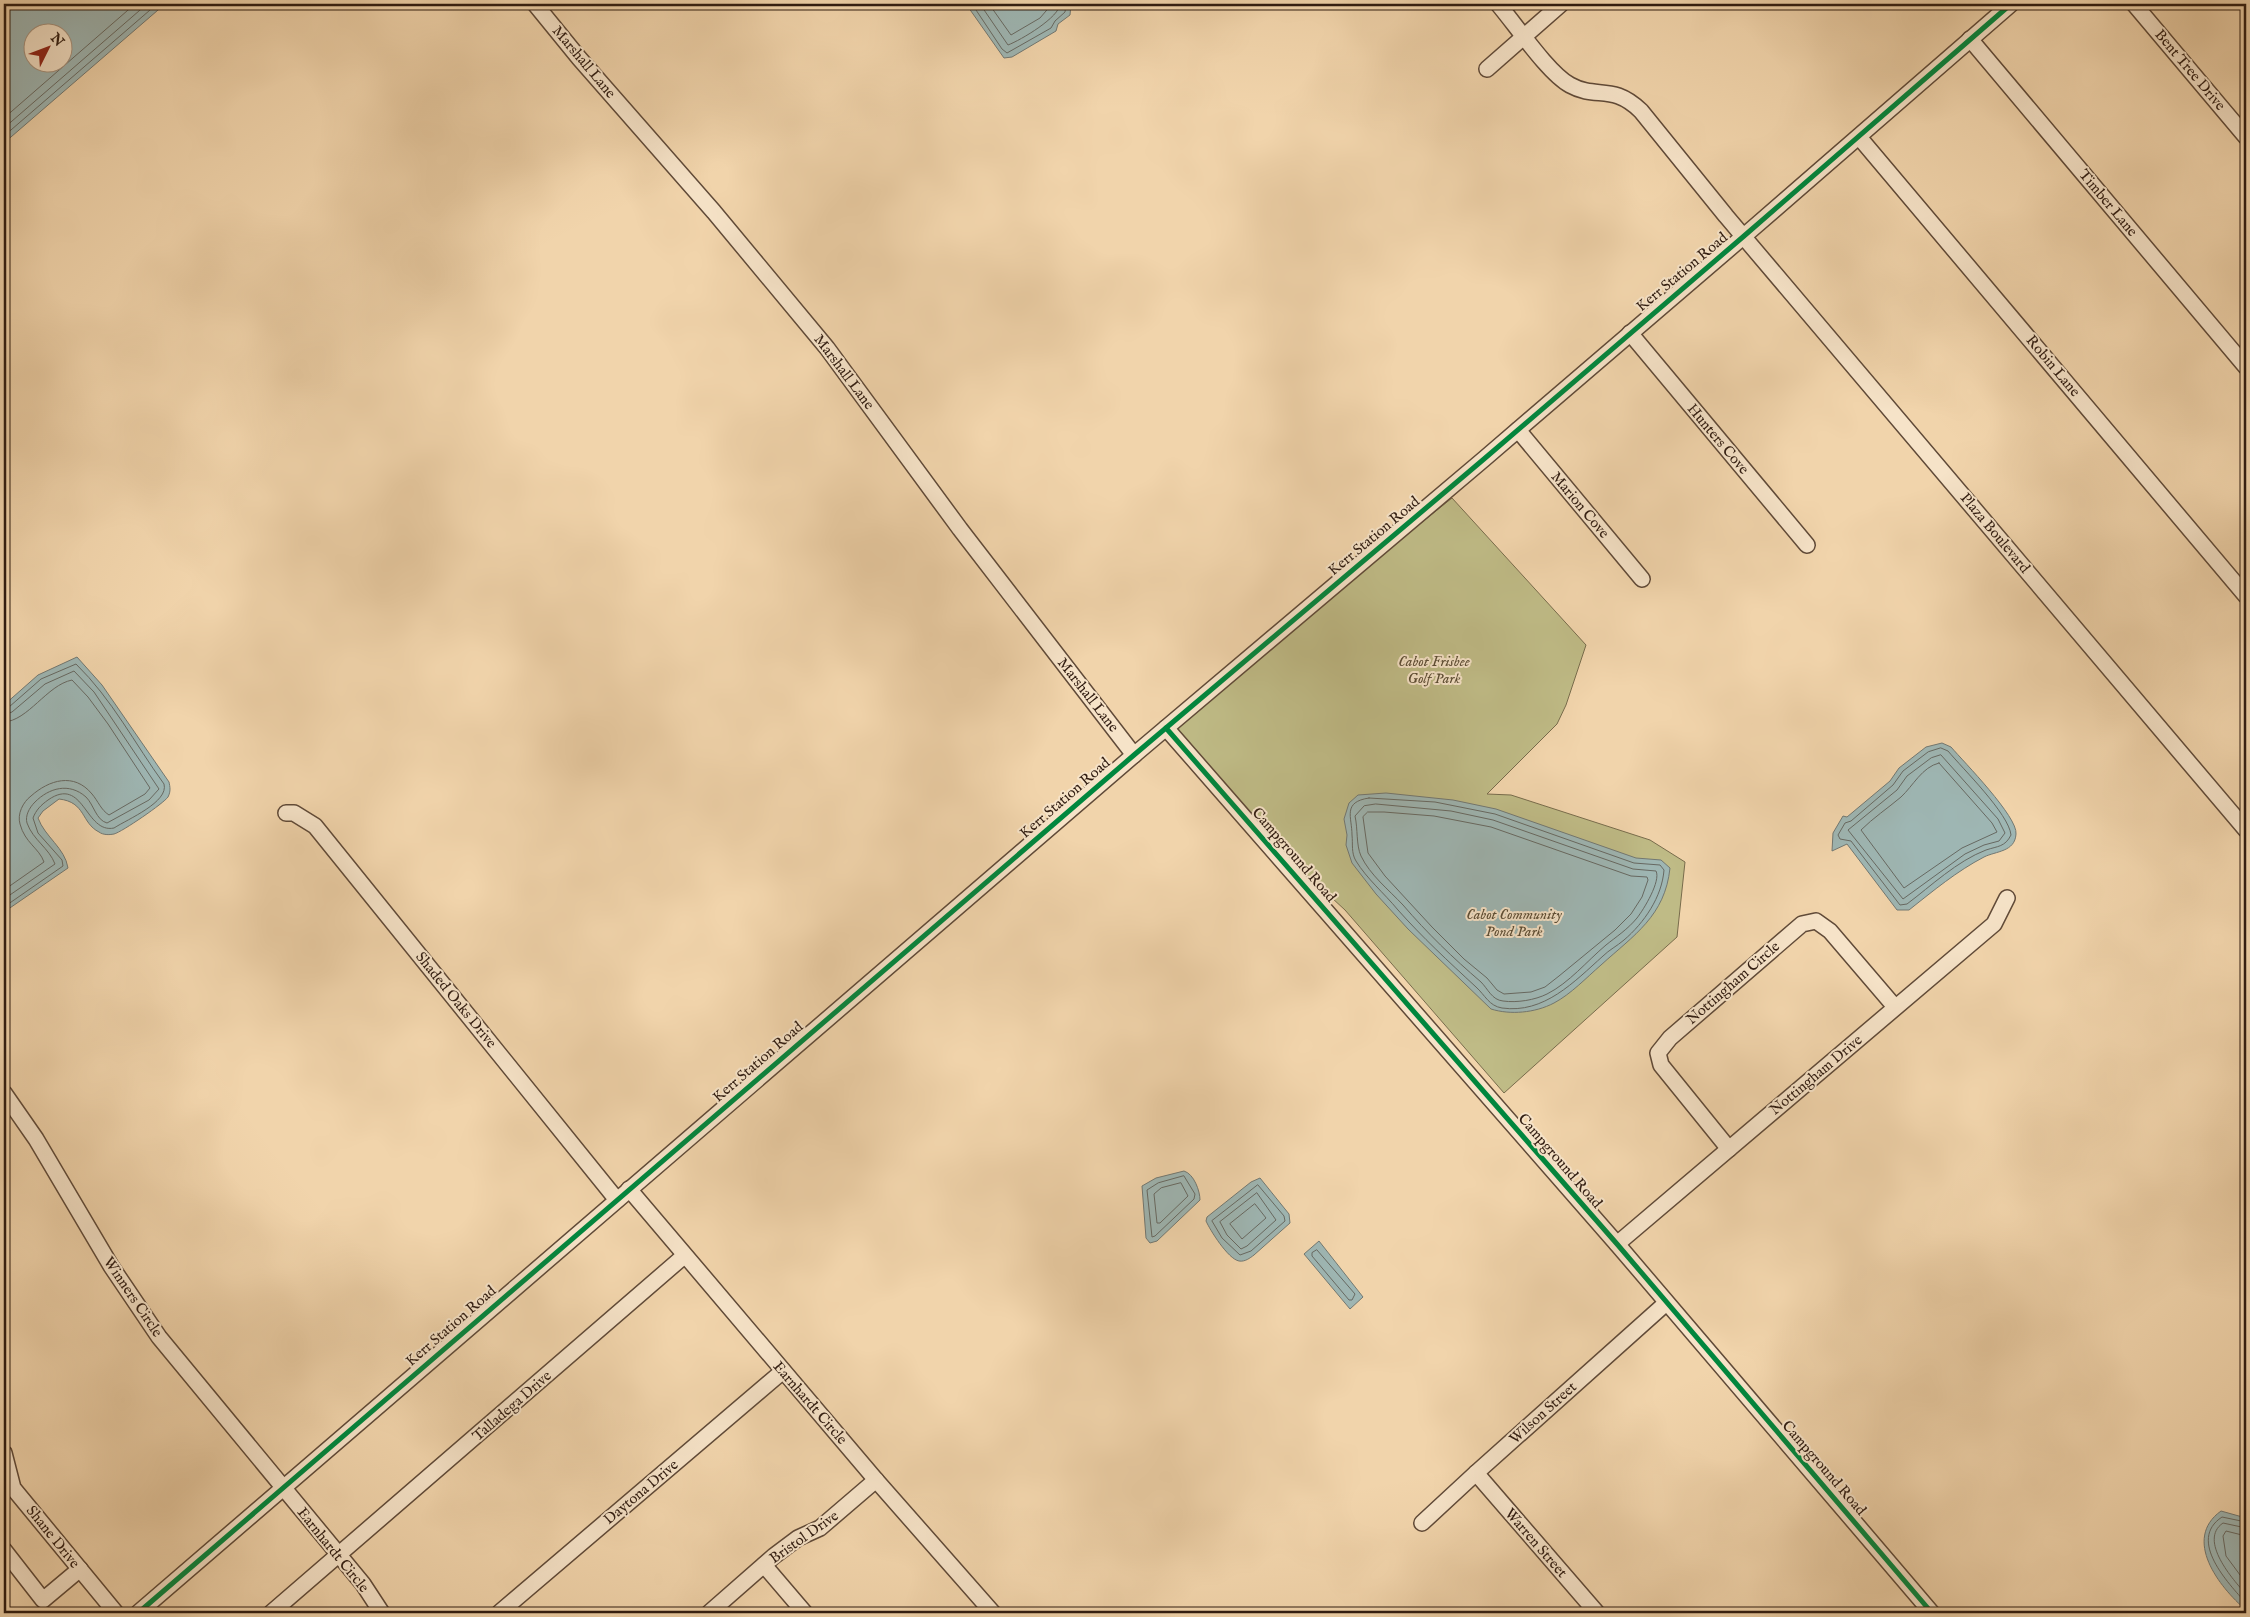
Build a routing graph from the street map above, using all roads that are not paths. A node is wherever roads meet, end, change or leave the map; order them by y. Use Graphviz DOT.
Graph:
graph roads {
  1 [pos="536,4"];
  2 [pos="1498,4"];
  3 [pos="1561,4"];
  4 [pos="2012,4"];
  5 [pos="2134,4"];
  6 [pos="1524,36"];
  7 [pos="1970,40"];
  8 [pos="1487,69"];
  9 [pos="1859,137"];
  10 [pos="2246,137"];
  11 [pos="1744,236"];
  12 [pos="1630,333"];
  13 [pos="2246,367"];
  14 [pos="1518,430"];
  15 [pos="1807,545"];
  16 [pos="1642,579"];
  17 [pos="2246,596"];
  18 [pos="1166,728"];
  19 [pos="1134,755"];
  20 [pos="2241,812"];
  21 [pos="286,813"];
  22 [pos="2246,830"];
  23 [pos="2007,898"];
  24 [pos="1895,1007"];
  25 [pos="4,1093"];
  26 [pos="1729,1149"];
  27 [pos="629,1189"];
  28 [pos="617,1200"];
  29 [pos="1617,1244"];
  30 [pos="684,1256"];
  31 [pos="1666,1304"];
  32 [pos="782,1371"];
  33 [pos="4,1453"];
  34 [pos="1476,1473"];
  35 [pos="876,1480"];
  36 [pos="283,1487"];
  37 [pos="1422,1523"];
  38 [pos="4,1550"];
  39 [pos="339,1555"];
  40 [pos="764,1565"];
  41 [pos="80,1569"];
  42 [pos="116,1613"];
  43 [pos="138,1613"];
  44 [pos="271,1613"];
  45 [pos="382,1613"];
  46 [pos="499,1613"];
  47 [pos="709,1613"];
  48 [pos="806,1613"];
  49 [pos="993,1613"];
  50 [pos="1597,1613"];
  51 [pos="1932,1613"];
  1 -- 19 [label="street, Marshall Lane"];
  2 -- 6 [label="street, Plaza Boulevard"];
  3 -- 6 [label="street"];
  4 -- 7 [label="street, Kerr Station Road"];
  5 -- 10 [label="street, Bent Tree Drive"];
  6 -- 8 [label="street"];
  6 -- 11 [label="street, Plaza Boulevard"];
  7 -- 9 [label="street, Kerr Station Road"];
  7 -- 13 [label="street, Timber Lane"];
  9 -- 11 [label="street, Kerr Station Road"];
  9 -- 17 [label="street, Robin Lane"];
  11 -- 12 [label="street, Kerr Station Road"];
  11 -- 20 [label="street, Plaza Boulevard"];
  12 -- 14 [label="street, Kerr Station Road"];
  12 -- 15 [label="street, Hunters Cove"];
  14 -- 16 [label="street, Marion Cove"];
  14 -- 18 [label="street, Kerr Station Road"];
  18 -- 19 [label="street, Kerr Station Road"];
  18 -- 29 [label="street, Campground Road"];
  19 -- 27 [label="street, Kerr Station Road"];
  20 -- 22 [label="street, Plaza Boulevard"];
  21 -- 28 [label="street, Shaded Oaks Drive"];
  23 -- 24 [label="street, Nottingham Drive"];
  24 -- 26 [label="street, Nottingham Drive"];
  24 -- 26 [label="street, Nottingham Circle"];
  25 -- 36 [label="street, Winners Circle"];
  26 -- 29 [label="street, Nottingham Drive"];
  27 -- 28 [label="street, Kerr Station Road"];
  27 -- 30 [label="street, Earnhardt Circle"];
  28 -- 36 [label="street, Kerr Station Road"];
  29 -- 31 [label="street, Campground Road"];
  30 -- 32 [label="street, Earnhardt Circle"];
  30 -- 39 [label="street, Talladega Drive"];
  31 -- 34 [label="street, Wilson Street"];
  31 -- 51 [label="street, Campground Road"];
  32 -- 35 [label="street, Earnhardt Circle"];
  32 -- 46 [label="street, Daytona Drive"];
  33 -- 41 [label="street, Shane Drive"];
  34 -- 37 [label="street, Wilson Street"];
  34 -- 50 [label="street, Warren Street"];
  35 -- 40 [label="street, Bristol Drive"];
  35 -- 49 [label="street, Earnhardt Circle"];
  36 -- 39 [label="street, Earnhardt Circle"];
  36 -- 43 [label="street, Kerr Station Road"];
  38 -- 41 [label="street"];
  39 -- 44 [label="street, Talladega Drive"];
  39 -- 45 [label="street, Earnhardt Circle"];
  40 -- 47 [label="street, Bristol Drive"];
  40 -- 48 [label="street"];
  41 -- 42 [label="street, Shane Drive"];
}
